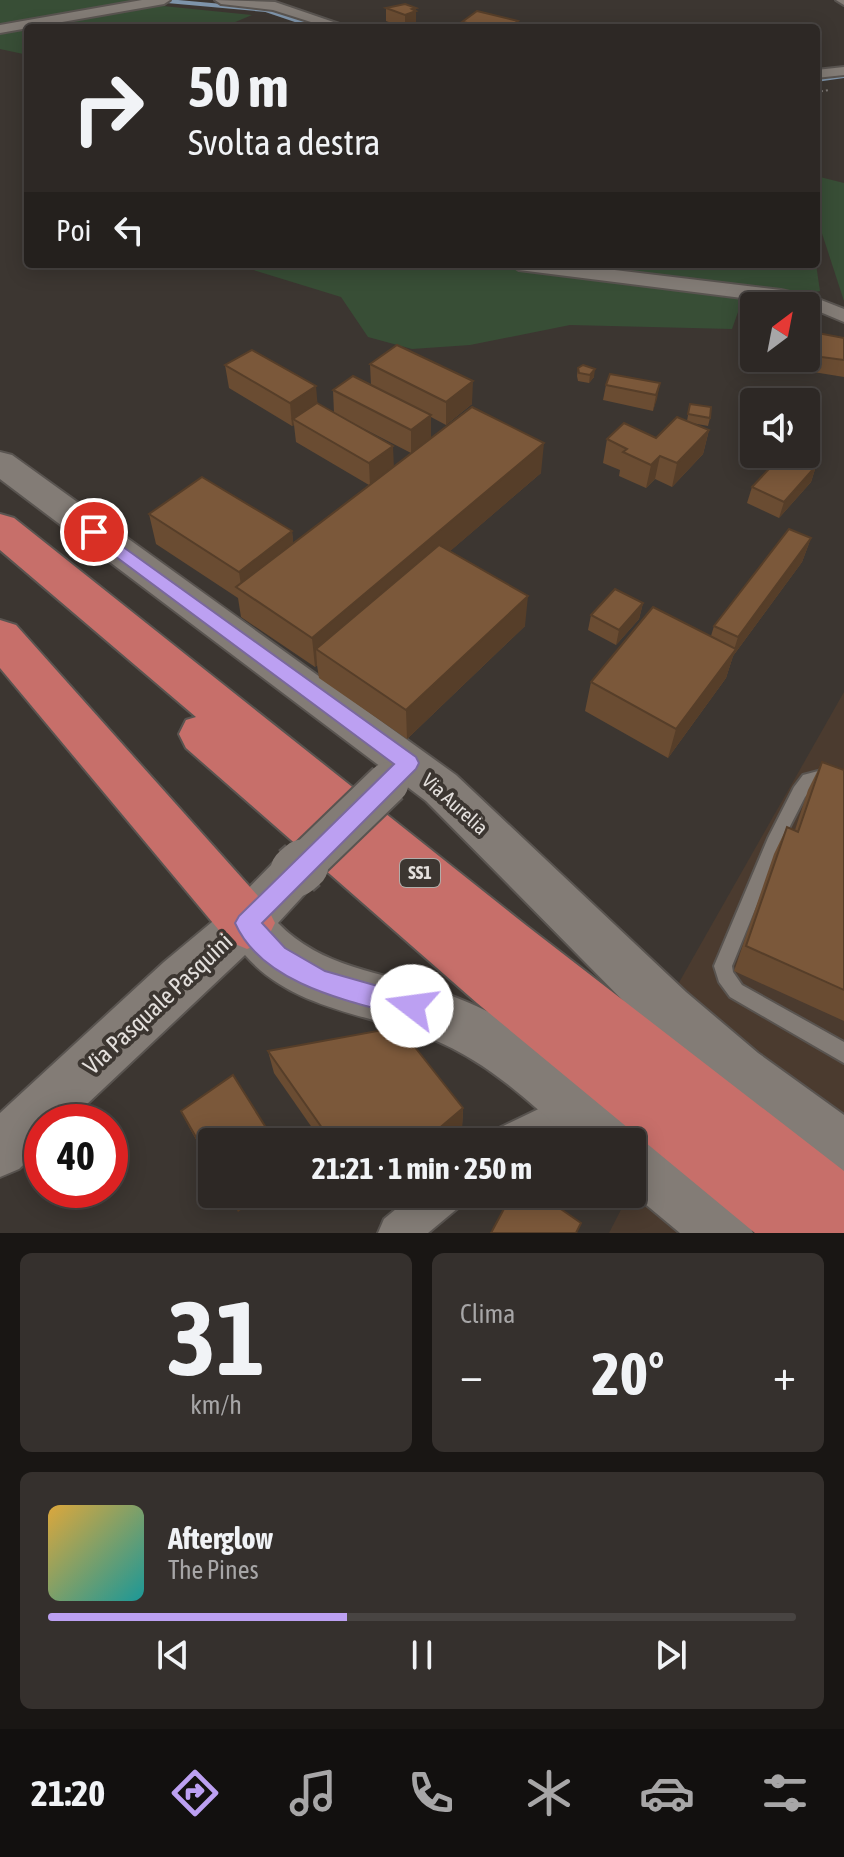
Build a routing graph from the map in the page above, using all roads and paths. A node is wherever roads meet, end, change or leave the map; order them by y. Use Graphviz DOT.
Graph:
graph roads {
  1 [pos="221,0"];
  2 [pos="161,1"];
  3 [pos="29,24"];
  4 [pos="332,24"];
  5 [pos="24,25"];
  6 [pos="0,29"];
  7 [pos="844,71"];
  8 [pos="820,74"];
  9 [pos="552,268"];
  10 [pos="844,316"];
  11 [pos="0,463"];
  12 [pos="0,528"];
  13 [pos="0,562"];
  14 [pos="0,637"];
  15 [pos="398,773"];
  16 [pos="844,784"];
  17 [pos="247,923"];
  18 [pos="844,1053"];
  19 [pos="596,1125"];
  20 [pos="844,1149"];
  21 [pos="0,1150"];
  22 [pos="646,1169"];
  23 [pos="427,1208"];
  24 [pos="844,1211"];
  25 [pos="398,1233"];
  26 [pos="724,1233"];
  27 [pos="807,1233"];
  1 -- 4 [label="street"];
  2 -- 3 [label="street"];
  5 -- 6 [label="street"];
  7 -- 8 [label="street"];
  9 -- 10 [label="street"];
  11 -- 15 [label="street, Via Aurelia"];
  12 -- 24 [label="highway, SS1"];
  13 -- 27 [label="highway, SS1"];
  14 -- 17 [label="highway"];
  15 -- 17 [label="street, Via Pasquale Pasquini, bridge"];
  15 -- 20 [label="street, Via Aurelia"];
  16 -- 18 [label="lane"];
  17 -- 19 [label="street"];
  17 -- 21 [label="street, Via Pasquale Pasquini"];
  22 -- 26 [label="street"];
  23 -- 25 [label="street"];
}
